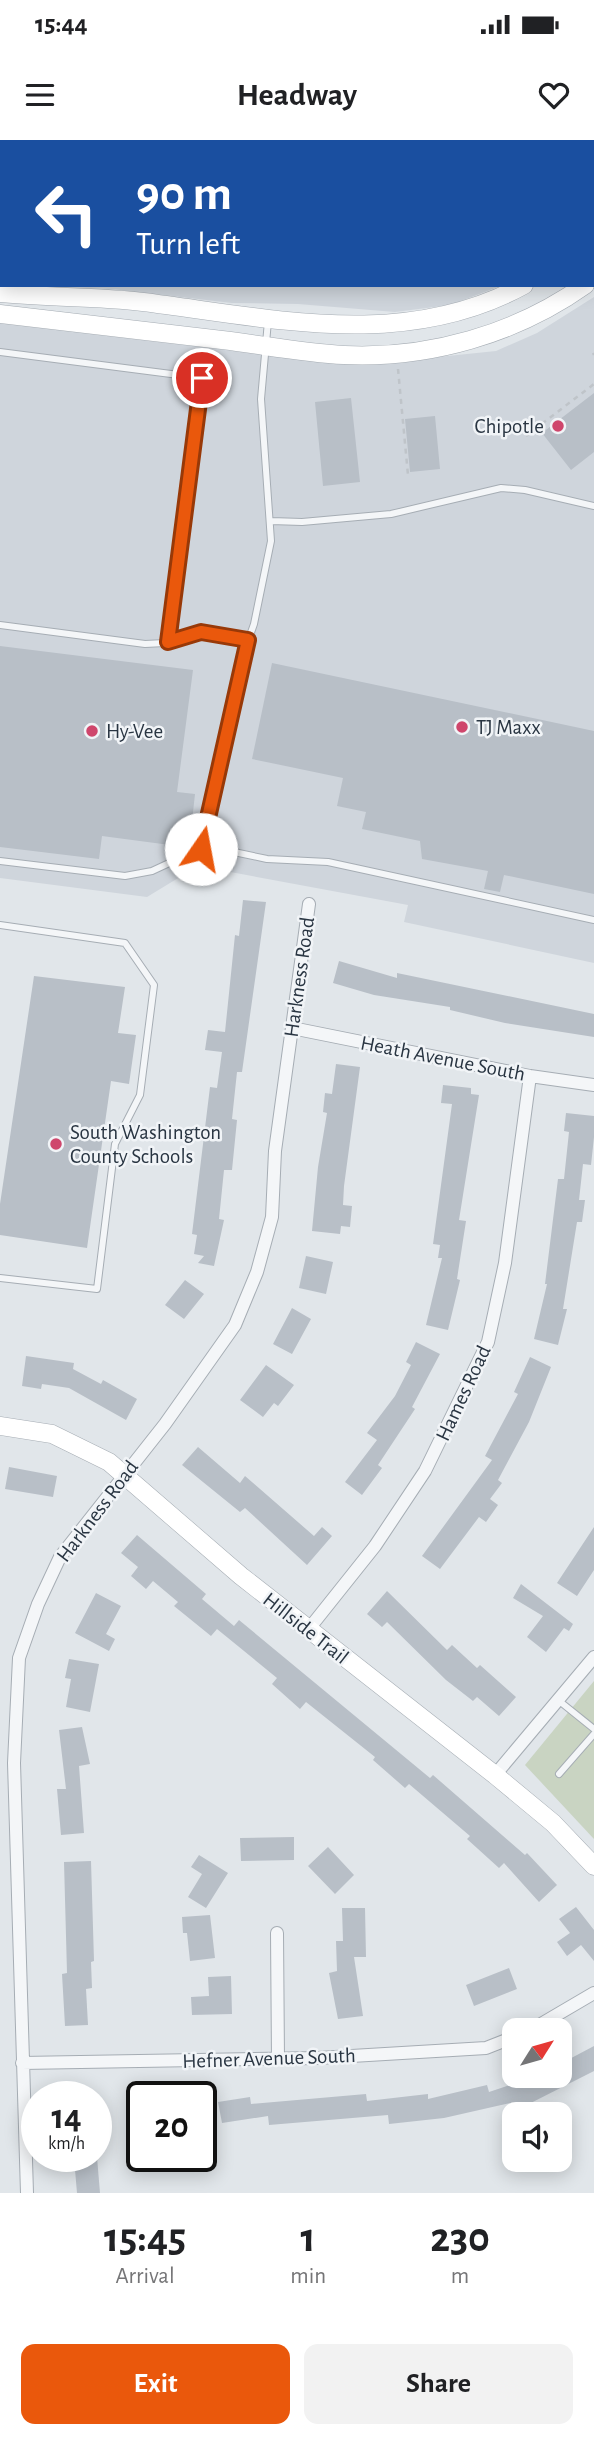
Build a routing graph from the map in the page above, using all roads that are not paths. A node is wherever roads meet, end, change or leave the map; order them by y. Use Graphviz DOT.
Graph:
graph roads {
  1 [pos="520,287"];
  2 [pos="582,287"];
  3 [pos="0,293"];
  4 [pos="0,314"];
  5 [pos="269,317"];
  6 [pos="266,345"];
  7 [pos="0,352"];
  8 [pos="594,506"];
  9 [pos="271,521"];
  10 [pos="0,625"];
  11 [pos="248,640"];
  12 [pos="168,642"];
  13 [pos="201,849"];
  14 [pos="0,861"];
  15 [pos="309,904"];
  16 [pos="594,920"];
  17 [pos="0,925"];
  18 [pos="292,1028"];
  19 [pos="530,1076"];
  20 [pos="594,1085"];
  21 [pos="0,1278"];
  22 [pos="0,1426"];
  23 [pos="124,1474"];
  24 [pos="308,1630"];
  25 [pos="594,1657"];
  26 [pos="558,1700"];
  27 [pos="594,1729"];
  28 [pos="594,1734"];
  29 [pos="0,1762"];
  30 [pos="14,1763"];
  31 [pos="559,1774"];
  32 [pos="495,1775"];
  33 [pos="594,1866"];
  34 [pos="277,1933"];
  35 [pos="594,1993"];
  36 [pos="551,2018"];
  37 [pos="502,2041"];
  38 [pos="278,2059"];
  39 [pos="22,2063"];
  40 [pos="27,2193"];
  1 -- 5 [label="street"];
  2 -- 6 [label="street"];
  3 -- 5 [label="street"];
  4 -- 6 [label="street"];
  5 -- 6 [label="lane"];
  6 -- 9 [label="lane"];
  7 -- 12 [label="lane"];
  8 -- 9 [label="lane"];
  9 -- 11 [label="lane"];
  10 -- 12 [label="lane"];
  11 -- 12 [label="lane"];
  11 -- 13 [label="lane"];
  13 -- 14 [label="lane"];
  13 -- 16 [label="lane"];
  15 -- 18 [label="street, Harkness Road"];
  17 -- 21 [label="lane"];
  18 -- 19 [label="street, Heath Avenue South"];
  18 -- 23 [label="street, Harkness Road"];
  19 -- 20 [label="street, Heath Avenue South"];
  19 -- 24 [label="street, Hames Road"];
  22 -- 23 [label="street, Hillside Trail"];
  23 -- 24 [label="street, Hillside Trail"];
  23 -- 30 [label="street, Harkness Road"];
  24 -- 32 [label="street, Hillside Trail"];
  25 -- 26 [label="street"];
  26 -- 27 [label="lane"];
  26 -- 32 [label="street"];
  28 -- 31 [label="lane"];
  29 -- 30 [label="street"];
  30 -- 39 [label="street, Harkness Road"];
  32 -- 33 [label="street, Hillside Trail"];
  34 -- 38 [label="street"];
  35 -- 36 [label="street"];
  37 -- 38 [label="street, Hefner Avenue South"];
  38 -- 39 [label="street, Hefner Avenue South"];
  39 -- 40 [label="street, Harkness Road"];
}
